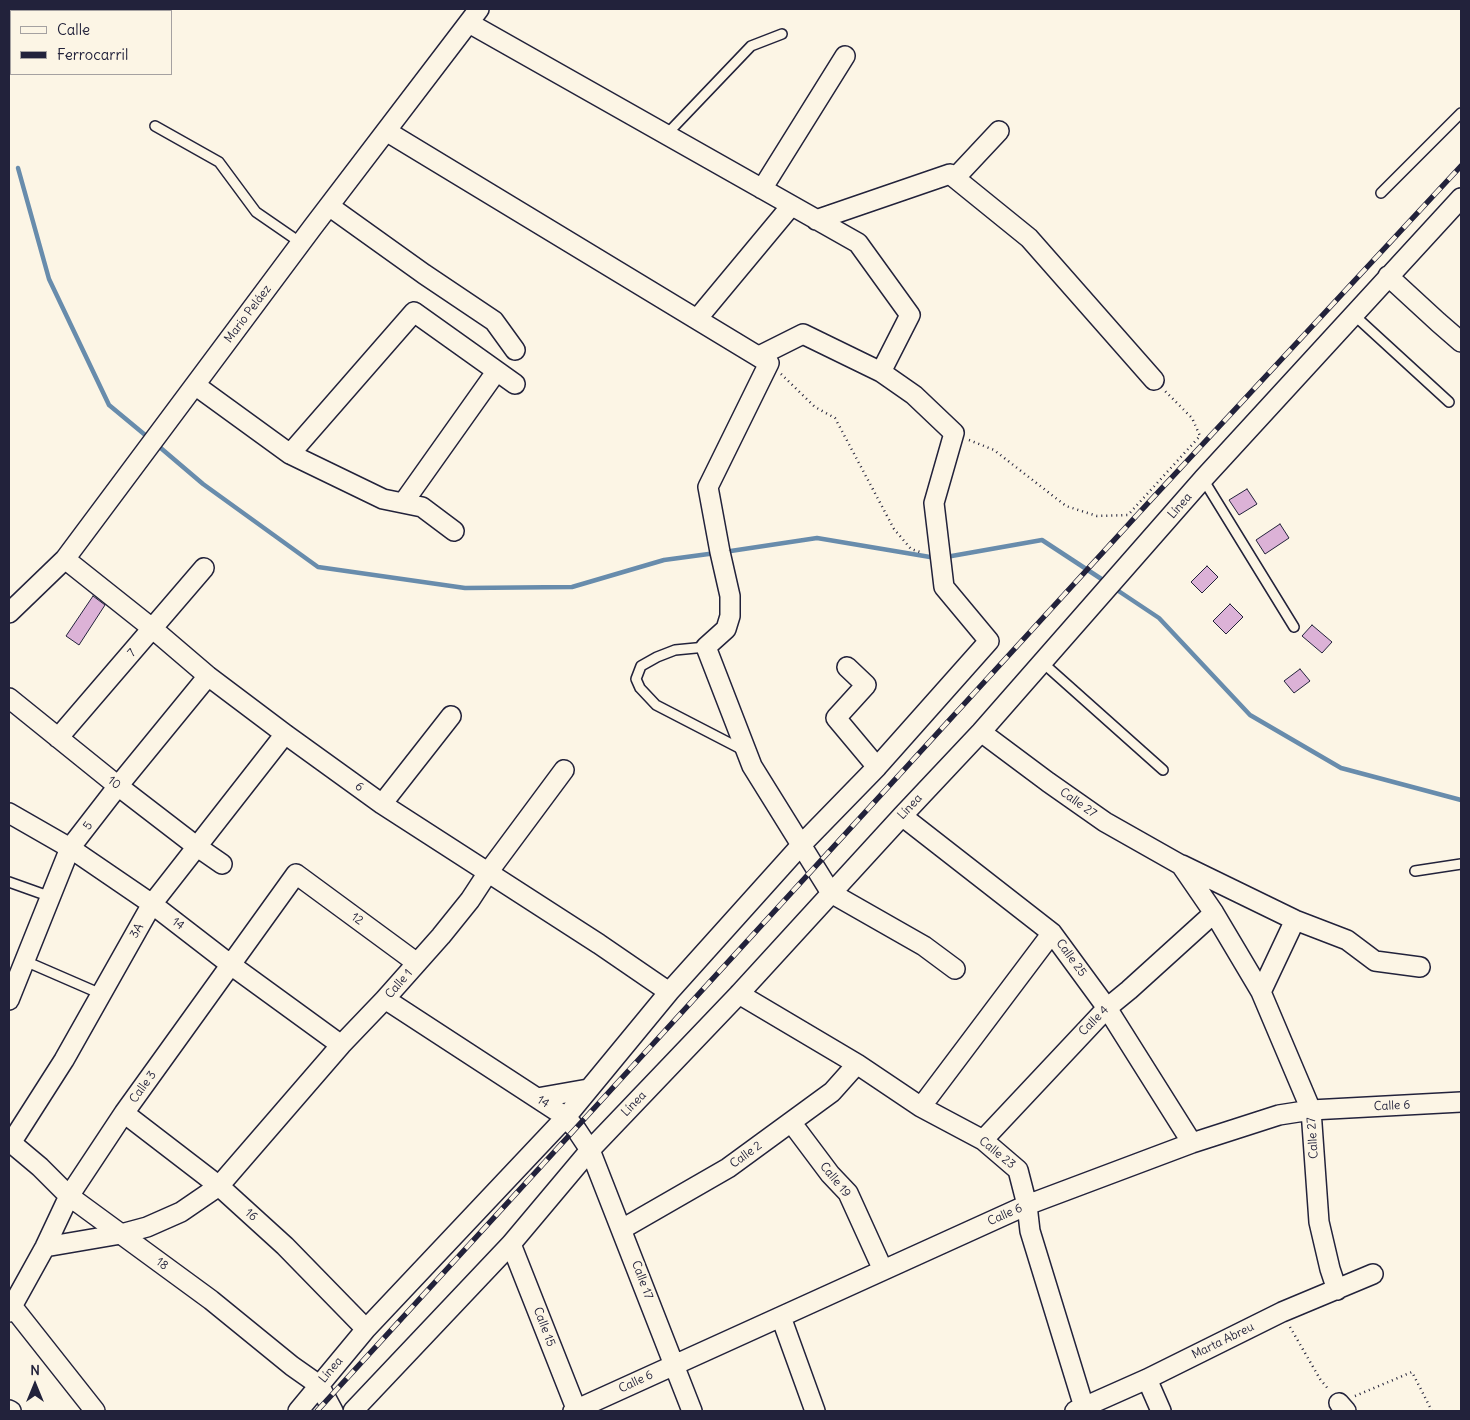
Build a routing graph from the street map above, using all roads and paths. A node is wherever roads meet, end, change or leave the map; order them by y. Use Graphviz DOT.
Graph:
graph roads {
  1 [pos="474,13"];
  2 [pos="782,34"];
  3 [pos="845,56"];
  4 [pos="1461,113"];
  5 [pos="155,126"];
  6 [pos="386,131"];
  7 [pos="999,132"];
  8 [pos="666,135"];
  9 [pos="955,178"];
  10 [pos="762,189"];
  11 [pos="1382,193"];
  12 [pos="1461,198"];
  13 [pos="329,206"];
  14 [pos="791,206"];
  15 [pos="816,220"];
  16 [pos="301,243"];
  17 [pos="1388,276"];
  18 [pos="1354,315"];
  19 [pos="697,319"];
  20 [pos="1461,342"];
  21 [pos="515,350"];
  22 [pos="764,359"];
  23 [pos="496,372"];
  24 [pos="882,372"];
  25 [pos="1154,380"];
  26 [pos="515,384"];
  27 [pos="195,386"];
  28 [pos="1449,402"];
  29 [pos="954,433"];
  30 [pos="290,454"];
  31 [pos="1203,479"];
  32 [pos="403,503"];
  33 [pos="454,531"];
  34 [pos="925,553"];
  35 [pos="65,559"];
  36 [pos="204,568"];
  37 [pos="9,613"];
  38 [pos="1294,626"];
  39 [pos="153,629"];
  40 [pos="706,647"];
  41 [pos="1043,663"];
  42 [pos="847,667"];
  43 [pos="208,676"];
  44 [pos="9,698"];
  45 [pos="451,716"];
  46 [pos="981,732"];
  47 [pos="285,734"];
  48 [pos="58,738"];
  49 [pos="747,752"];
  50 [pos="877,767"];
  51 [pos="564,770"];
  52 [pos="1163,770"];
  53 [pos="118,786"];
  54 [pos="382,804"];
  55 [pos="9,813"];
  56 [pos="902,816"];
  57 [pos="802,844"];
  58 [pos="196,846"];
  59 [pos="70,848"];
  60 [pos="222,864"];
  61 [pos="1181,864"];
  62 [pos="1461,864"];
  63 [pos="489,871"];
  64 [pos="1415,872"];
  65 [pos="296,874"];
  66 [pos="9,882"];
  67 [pos="831,893"];
  68 [pos="51,897"];
  69 [pos="152,904"];
  70 [pos="1214,913"];
  71 [pos="1295,920"];
  72 [pos="1052,933"];
  73 [pos="25,960"];
  74 [pos="418,963"];
  75 [pos="231,965"];
  76 [pos="1420,967"];
  77 [pos="955,969"];
  78 [pos="669,992"];
  79 [pos="1261,992"];
  80 [pos="101,994"];
  81 [pos="739,994"];
  82 [pos="385,999"];
  83 [pos="9,1000"];
  84 [pos="1107,1008"];
  85 [pos="341,1045"];
  86 [pos="857,1064"];
  87 [pos="588,1089"];
  88 [pos="537,1098"];
  89 [pos="1461,1102"];
  90 [pos="921,1107"];
  91 [pos="1311,1110"];
  92 [pos="124,1113"];
  93 [pos="566,1117"];
  94 [pos="791,1122"];
  95 [pos="984,1140"];
  96 [pos="10,1142"];
  97 [pos="1192,1144"];
  98 [pos="590,1150"];
  99 [pos="219,1186"];
  100 [pos="68,1196"];
  101 [pos="1027,1205"];
  102 [pos="622,1229"];
  103 [pos="120,1234"];
  104 [pos="510,1244"];
  105 [pos="45,1247"];
  106 [pos="883,1270"];
  107 [pos="1373,1274"];
  108 [pos="1337,1290"];
  109 [pos="10,1307"];
  110 [pos="1282,1312"];
  111 [pos="781,1317"];
  112 [pos="366,1329"];
  113 [pos="674,1364"];
  114 [pos="1147,1379"];
  115 [pos="319,1385"];
  116 [pos="1342,1407"];
  117 [pos="1079,1409"];
  118 [pos="95,1411"];
  119 [pos="298,1411"];
  120 [pos="334,1411"];
  121 [pos="353,1411"];
  122 [pos="575,1411"];
  123 [pos="692,1411"];
  124 [pos="815,1411"];
  125 [pos="1161,1411"];
  126 [pos="1432,1411"];
  1 -- 6 [label="street, Mario Peláez"];
  1 -- 8 [label="street"];
  2 -- 8 [label="lane"];
  3 -- 10 [label="street"];
  4 -- 11 [label="lane"];
  5 -- 16 [label="lane"];
  6 -- 13 [label="street, Mario Peláez"];
  6 -- 19 [label="street"];
  7 -- 9 [label="street"];
  8 -- 10 [label="street"];
  9 -- 15 [label="street"];
  9 -- 25 [label="street"];
  10 -- 14 [label="street"];
  12 -- 17 [label="street, Línea"];
  13 -- 16 [label="street, Mario Peláez"];
  13 -- 21 [label="street"];
  14 -- 15 [label="street"];
  14 -- 19 [label="street"];
  15 -- 24 [label="street"];
  16 -- 27 [label="street, Mario Peláez"];
  17 -- 18 [label="street, Línea"];
  17 -- 20 [label="street"];
  18 -- 28 [label="lane"];
  18 -- 31 [label="street, Línea"];
  19 -- 22 [label="street"];
  22 -- 24 [label="street"];
  22 -- 34 [label="path"];
  22 -- 40 [label="street"];
  23 -- 26 [label="street"];
  23 -- 30 [label="street"];
  23 -- 32 [label="street"];
  24 -- 29 [label="street"];
  25 -- 29 [label="path"];
  27 -- 30 [label="street"];
  27 -- 35 [label="street, Mario Peláez"];
  29 -- 50 [label="street, Línea"];
  30 -- 32 [label="street"];
  31 -- 38 [label="lane"];
  31 -- 41 [label="street, Línea"];
  32 -- 33 [label="street"];
  35 -- 37 [label="street, Mario Peláez"];
  35 -- 39 [label="street, 6"];
  36 -- 39 [label="street, 7"];
  39 -- 43 [label="street, 6"];
  39 -- 48 [label="street, 7"];
  40 -- 49 [label="street"];
  40 -- 49 [label="lane"];
  41 -- 46 [label="street, Línea"];
  41 -- 52 [label="lane"];
  42 -- 50 [label="street"];
  43 -- 47 [label="street, 6"];
  43 -- 53 [label="street, 5"];
  44 -- 48 [label="street, 10"];
  45 -- 54 [label="street"];
  46 -- 56 [label="street, Línea"];
  46 -- 61 [label="street, Calle 27"];
  47 -- 54 [label="street, 6"];
  47 -- 58 [label="street, 3A"];
  48 -- 53 [label="street, 10"];
  49 -- 57 [label="street"];
  50 -- 57 [label="street, Línea"];
  51 -- 63 [label="street, Calle 1"];
  53 -- 58 [label="street, 10"];
  53 -- 59 [label="street, 5"];
  54 -- 63 [label="street, 6"];
  55 -- 59 [label="street, 14"];
  56 -- 67 [label="street, Línea"];
  56 -- 72 [label="street, Calle 25"];
  57 -- 67 [label="street"];
  57 -- 78 [label="street, Línea"];
  58 -- 60 [label="street, 10"];
  58 -- 69 [label="street, 3A"];
  59 -- 68 [label="street, 5"];
  59 -- 69 [label="street, 14"];
  61 -- 70 [label="street, Calle 27"];
  61 -- 71 [label="street, Calle 27"];
  62 -- 64 [label="lane"];
  63 -- 74 [label="street, Calle 1"];
  63 -- 78 [label="street, 6"];
  65 -- 74 [label="street, 12"];
  65 -- 75 [label="street, Calle 3"];
  66 -- 68 [label="lane"];
  67 -- 77 [label="street"];
  67 -- 81 [label="street, Línea"];
  68 -- 73 [label="street, 5"];
  69 -- 75 [label="street, 14"];
  69 -- 80 [label="street, 3A"];
  70 -- 79 [label="street, Calle 27"];
  70 -- 84 [label="street, Calle 4"];
  71 -- 76 [label="street, Calle 27"];
  71 -- 79 [label="street"];
  72 -- 84 [label="street, Calle 25"];
  72 -- 90 [label="street"];
  73 -- 80 [label="lane"];
  73 -- 83 [label="street, 5"];
  74 -- 82 [label="street, Calle 1"];
  75 -- 85 [label="street, 14"];
  75 -- 92 [label="street, Calle 3"];
  78 -- 87 [label="street, Línea"];
  79 -- 91 [label="street, Calle 27"];
  80 -- 96 [label="street, 3A"];
  81 -- 86 [label="street, Calle 23"];
  81 -- 98 [label="street, Línea"];
  82 -- 85 [label="street, Calle 1"];
  82 -- 88 [label="street, 14"];
  84 -- 95 [label="street, Calle 4"];
  84 -- 97 [label="street, Calle 25"];
  85 -- 99 [label="street, Calle 1"];
  86 -- 90 [label="street, Calle 23"];
  86 -- 94 [label="street, Calle 2"];
  87 -- 88 [label="street"];
  87 -- 93 [label="street, Línea"];
  88 -- 93 [label="street, 14"];
  89 -- 91 [label="street, Calle 6"];
  90 -- 95 [label="street, Calle 23"];
  91 -- 97 [label="street, Calle 6"];
  91 -- 108 [label="street, Calle 27"];
  92 -- 99 [label="street, 16"];
  92 -- 100 [label="street, Calle 3"];
  93 -- 98 [label="street, 14"];
  93 -- 112 [label="street, Línea"];
  94 -- 102 [label="street, Calle 2"];
  94 -- 106 [label="street, Calle 19"];
  95 -- 101 [label="street, Calle 23"];
  96 -- 100 [label="street, 18"];
  97 -- 101 [label="street, Calle 6"];
  98 -- 102 [label="street, Calle 17"];
  98 -- 104 [label="street, Línea"];
  99 -- 103 [label="street, Calle 1"];
  99 -- 112 [label="street, 16"];
  100 -- 103 [label="street, 18"];
  100 -- 105 [label="street, Calle 3"];
  101 -- 106 [label="street, Calle 6"];
  101 -- 117 [label="street, Calle 23"];
  102 -- 113 [label="street, Calle 17"];
  103 -- 105 [label="street, Calle 1"];
  103 -- 115 [label="street, 18"];
  104 -- 121 [label="street, Línea"];
  104 -- 122 [label="street, Calle 15"];
  105 -- 109 [label="street, Calle 3"];
  106 -- 111 [label="street, Calle 6"];
  107 -- 108 [label="street, Marta Abreu"];
  108 -- 110 [label="street, Marta Abreu"];
  109 -- 118 [label="street"];
  110 -- 114 [label="street, Marta Abreu"];
  110 -- 116 [label="path"];
  111 -- 113 [label="street, Calle 6"];
  111 -- 124 [label="street"];
  112 -- 115 [label="street, Línea"];
  113 -- 122 [label="street, Calle 6"];
  113 -- 123 [label="street, Calle 17"];
  114 -- 117 [label="street, Marta Abreu"];
  114 -- 125 [label="street"];
  115 -- 119 [label="street, Línea"];
  115 -- 120 [label="street"];
  116 -- 126 [label="path"];
}
